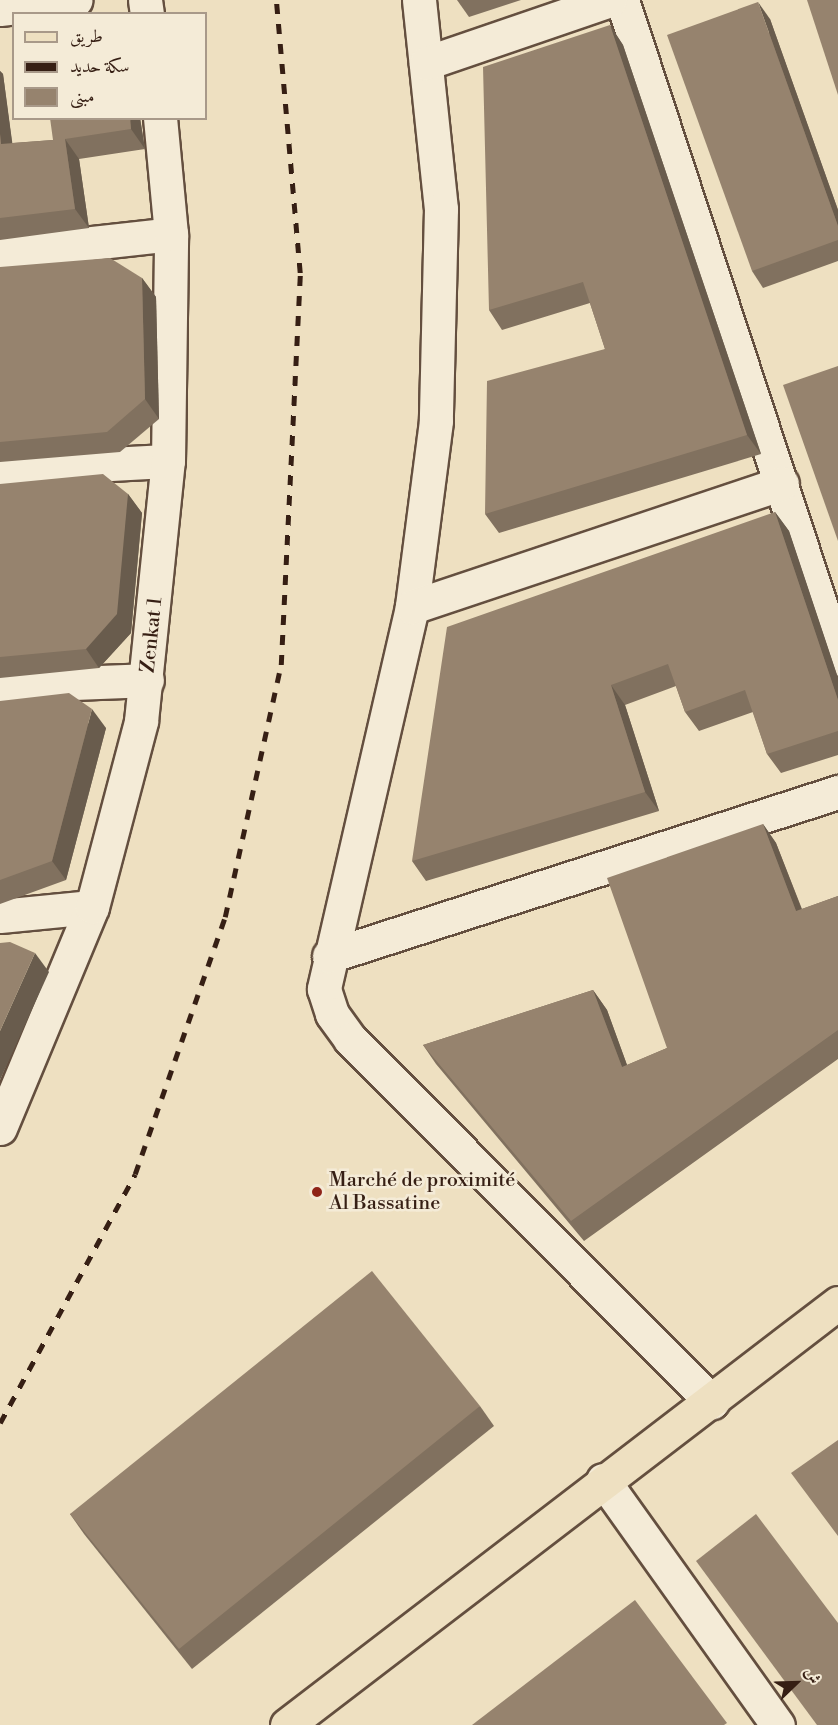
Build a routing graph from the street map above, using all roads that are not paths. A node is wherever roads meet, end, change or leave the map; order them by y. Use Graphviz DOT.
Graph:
graph roads {
  1 [pos="75,0"];
  2 [pos="419,0"];
  3 [pos="610,0"];
  4 [pos="622,0"];
  5 [pos="0,9"];
  6 [pos="426,63"];
  7 [pos="160,120"];
  8 [pos="171,234"];
  9 [pos="0,254"];
  10 [pos="168,461"];
  11 [pos="0,470"];
  12 [pos="782,483"];
  13 [pos="412,607"];
  14 [pos="838,659"];
  15 [pos="147,680"];
  16 [pos="0,686"];
  17 [pos="838,792"];
  18 [pos="92,907"];
  19 [pos="0,916"];
  20 [pos="329,956"];
  21 [pos="0,1128"];
  22 [pos="838,1303"];
  23 [pos="712,1402"];
  24 [pos="603,1480"];
  25 [pos="287,1725"];
  26 [pos="778,1725"];
  1 -- 5 [label="street"];
  2 -- 6 [label="street"];
  3 -- 6 [label="street"];
  4 -- 12 [label="street"];
  6 -- 13 [label="street"];
  7 -- 8 [label="street, Zenkat 1"];
  8 -- 9 [label="street"];
  8 -- 10 [label="street, Zenkat 1"];
  10 -- 11 [label="street"];
  10 -- 15 [label="street, Zenkat 1"];
  12 -- 13 [label="street"];
  12 -- 14 [label="street"];
  13 -- 20 [label="street"];
  15 -- 16 [label="street"];
  15 -- 18 [label="street, Zenkat 1"];
  17 -- 20 [label="street"];
  18 -- 19 [label="street"];
  18 -- 21 [label="street, Zenkat 1"];
  20 -- 23 [label="street"];
  22 -- 23 [label="main road"];
  23 -- 24 [label="main road"];
  24 -- 25 [label="main road"];
  24 -- 26 [label="street"];
}
